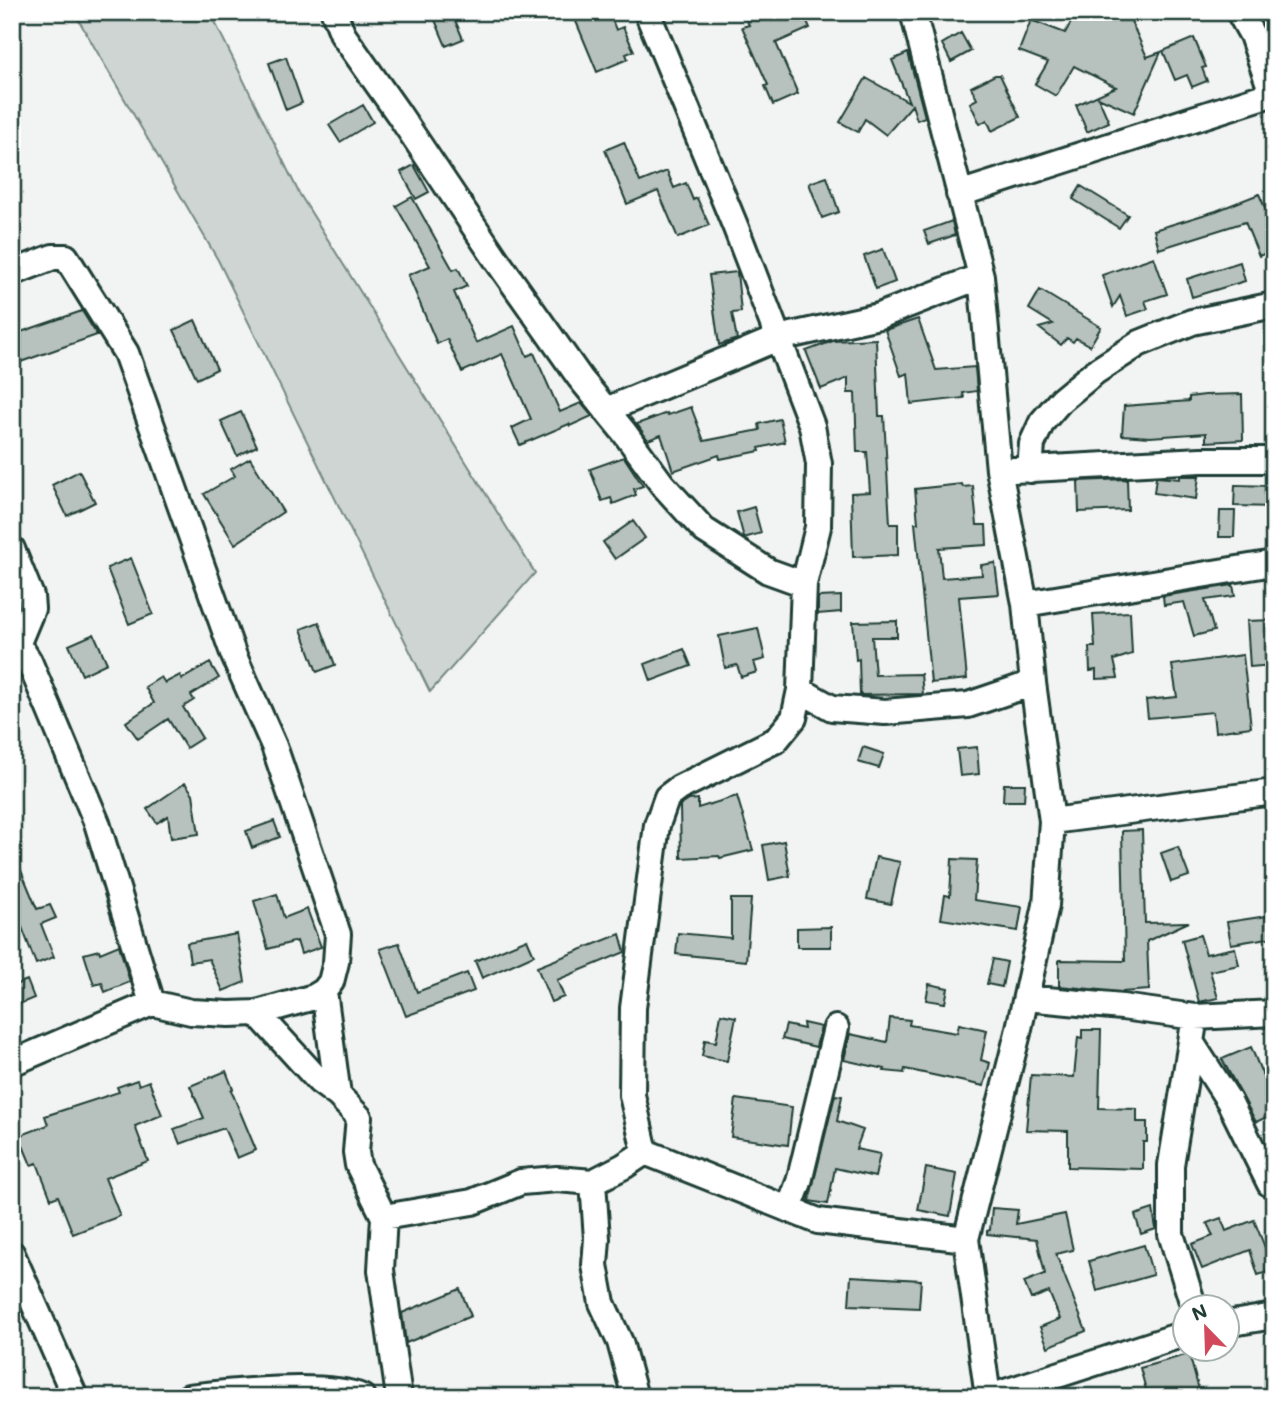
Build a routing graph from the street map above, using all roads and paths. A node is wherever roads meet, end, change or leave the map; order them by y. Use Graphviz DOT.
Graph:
graph roads {
  1 [pos="334,12"];
  2 [pos="647,12"];
  3 [pos="1239,12"];
  4 [pos="913,13"];
  5 [pos="1273,93"];
  6 [pos="960,194"];
  7 [pos="12,273"];
  8 [pos="981,276"];
  9 [pos="1274,305"];
  10 [pos="778,338"];
  11 [pos="606,410"];
  12 [pos="1274,460"];
  13 [pos="999,470"];
  14 [pos="1030,470"];
  15 [pos="12,549"];
  16 [pos="1274,563"];
  17 [pos="804,584"];
  18 [pos="1025,604"];
  19 [pos="13,650"];
  20 [pos="1033,683"];
  21 [pos="800,690"];
  22 [pos="1274,792"];
  23 [pos="1052,821"];
  24 [pos="324,991"];
  25 [pos="1026,998"];
  26 [pos="152,1003"];
  27 [pos="257,1013"];
  28 [pos="1274,1013"];
  29 [pos="836,1028"];
  30 [pos="1193,1029"];
  31 [pos="12,1063"];
  32 [pos="338,1095"];
  33 [pos="645,1152"];
  34 [pos="593,1182"];
  35 [pos="1270,1184"];
  36 [pos="789,1209"];
  37 [pos="384,1217"];
  38 [pos="966,1239"];
  39 [pos="12,1254"];
  40 [pos="1190,1294"];
  41 [pos="1274,1316"];
  42 [pos="1240,1322"];
  43 [pos="1170,1339"];
  44 [pos="75,1397"];
  45 [pos="189,1397"];
  46 [pos="362,1397"];
  47 [pos="399,1397"];
  48 [pos="635,1397"];
  49 [pos="989,1397"];
  1 -- 11 [label="street"];
  2 -- 10 [label="street"];
  3 -- 5 [label="street"];
  4 -- 6 [label="street"];
  5 -- 6 [label="street"];
  6 -- 8 [label="street"];
  7 -- 24 [label="street"];
  8 -- 10 [label="street"];
  8 -- 13 [label="street"];
  9 -- 14 [label="street"];
  10 -- 11 [label="street"];
  10 -- 17 [label="street"];
  11 -- 17 [label="street"];
  12 -- 14 [label="street"];
  13 -- 14 [label="street"];
  13 -- 18 [label="street"];
  15 -- 19 [label="street"];
  16 -- 18 [label="street"];
  17 -- 21 [label="street"];
  18 -- 20 [label="street"];
  19 -- 26 [label="street"];
  20 -- 21 [label="street"];
  20 -- 23 [label="street"];
  21 -- 33 [label="street"];
  22 -- 23 [label="street"];
  23 -- 25 [label="street"];
  24 -- 27 [label="street"];
  24 -- 32 [label="street"];
  25 -- 30 [label="street"];
  25 -- 38 [label="street"];
  26 -- 27 [label="street"];
  26 -- 31 [label="street"];
  27 -- 32 [label="street"];
  28 -- 30 [label="street"];
  29 -- 36 [label="street"];
  30 -- 35 [label="street"];
  30 -- 40 [label="street"];
  32 -- 37 [label="street"];
  33 -- 34 [label="street"];
  33 -- 36 [label="street"];
  34 -- 37 [label="street"];
  34 -- 48 [label="street"];
  36 -- 38 [label="street"];
  37 -- 47 [label="street"];
  38 -- 49 [label="street"];
  39 -- 44 [label="street"];
  41 -- 42 [label="street"];
  43 -- 49 [label="street"];
  45 -- 46 [label="street"];
}
